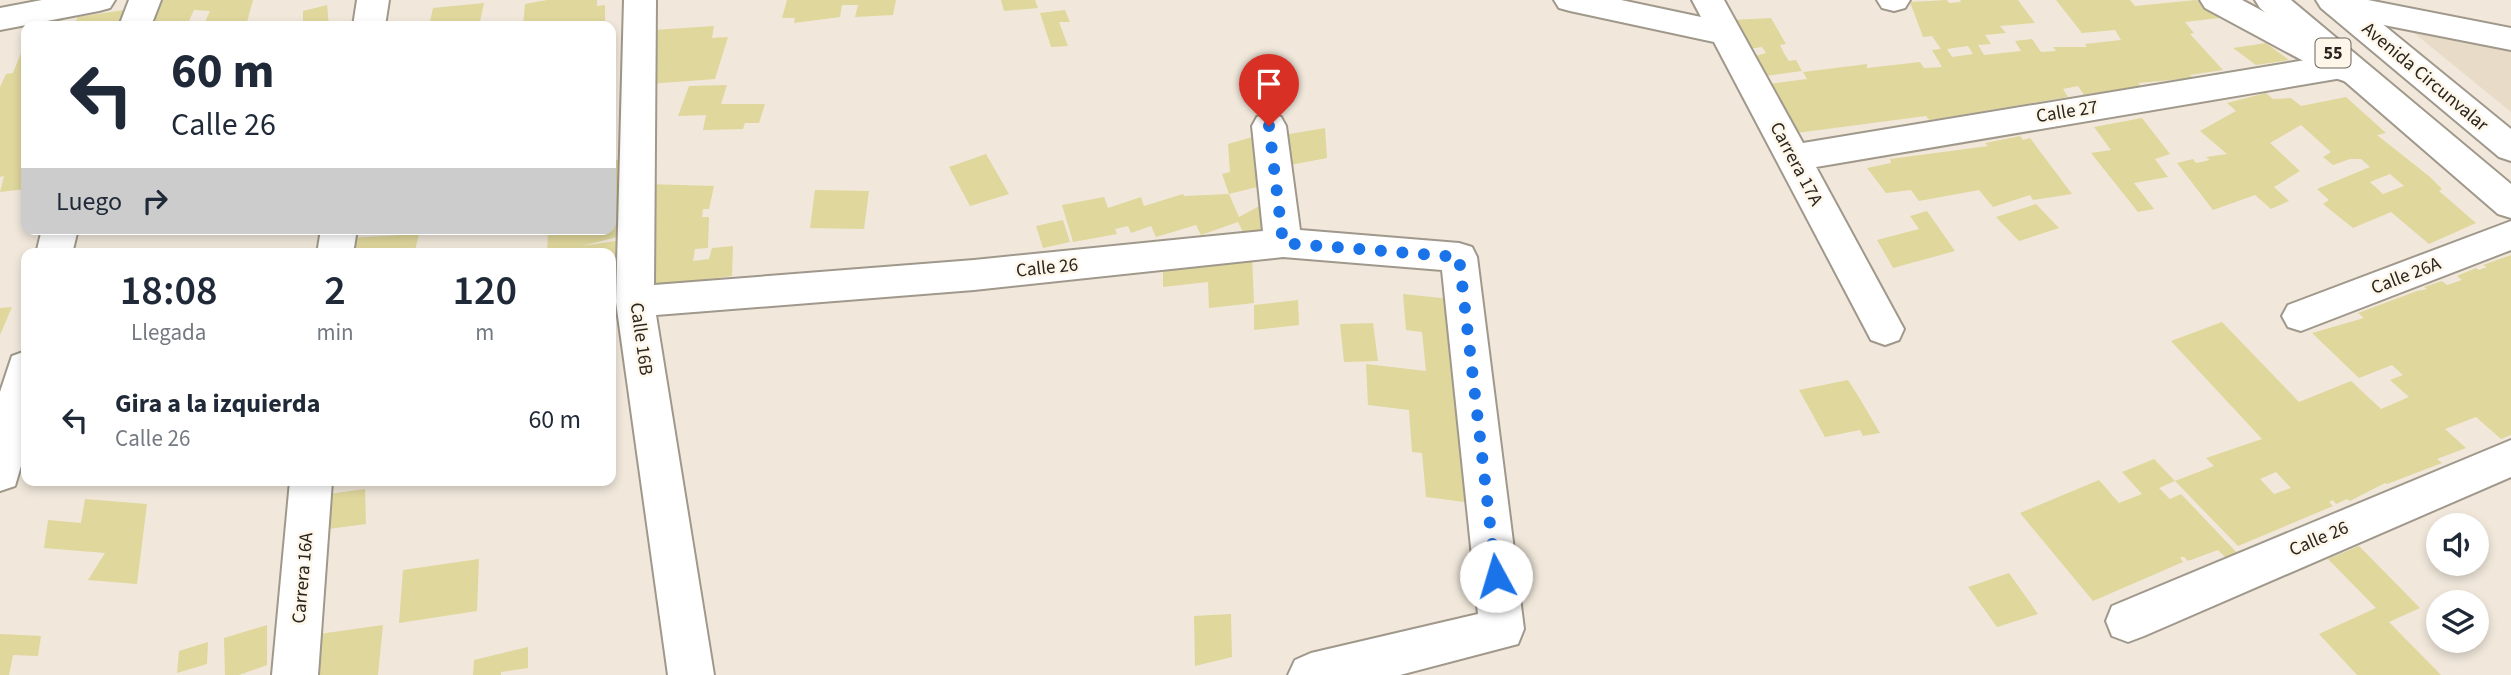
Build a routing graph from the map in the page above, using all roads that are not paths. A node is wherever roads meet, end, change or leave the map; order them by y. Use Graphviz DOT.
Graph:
graph roads {
  1 [pos="99,0"];
  2 [pos="145,0"];
  3 [pos="373,0"];
  4 [pos="640,0"];
  5 [pos="1570,0"];
  6 [pos="1708,0"];
  7 [pos="2216,0"];
  8 [pos="2271,0"];
  9 [pos="2331,2"];
  10 [pos="0,19"];
  11 [pos="137,21"];
  12 [pos="370,21"];
  13 [pos="1725,33"];
  14 [pos="2511,39"];
  15 [pos="2342,66"];
  16 [pos="2443,92"];
  17 [pos="2395,106"];
  18 [pos="1269,126"];
  19 [pos="2511,148"];
  20 [pos="1793,158"];
  21 [pos="2511,204"];
  22 [pos="2511,235"];
  23 [pos="1283,243"];
  24 [pos="635,302"];
  25 [pos="2301,316"];
  26 [pos="1885,329"];
  27 [pos="21,387"];
  28 [pos="2511,458"];
  29 [pos="0,473"];
  30 [pos="311,486"];
  31 [pos="2127,621"];
  32 [pos="295,675"];
  33 [pos="691,675"];
  34 [pos="1311,675"];
  1 -- 10 [label="main road"];
  2 -- 11 [label="main road"];
  3 -- 12 [label="main road"];
  4 -- 24 [label="main road, Calle 16B"];
  5 -- 13 [label="main road"];
  6 -- 13 [label="main road, Carrera 17A"];
  7 -- 15 [label="main road"];
  8 -- 17 [label="main road, 55"];
  9 -- 14 [label="main road"];
  9 -- 16 [label="main road, Avenida Circunvalar / 55"];
  13 -- 20 [label="main road, Carrera 17A"];
  15 -- 17 [label="main road"];
  15 -- 20 [label="main road, Calle 27"];
  16 -- 17 [label="main road"];
  16 -- 19 [label="main road, Avenida Circunvalar / 55"];
  17 -- 21 [label="main road, 55"];
  18 -- 23 [label="main road"];
  20 -- 26 [label="main road, Carrera 17A"];
  22 -- 25 [label="main road, Calle 26A"];
  23 -- 24 [label="main road, Calle 26"];
  23 -- 34 [label="main road, Calle 26"];
  24 -- 33 [label="main road, Calle 16B"];
  27 -- 29 [label="main road"];
  28 -- 31 [label="main road, Calle 26"];
  30 -- 32 [label="main road, Carrera 16A"];
}
